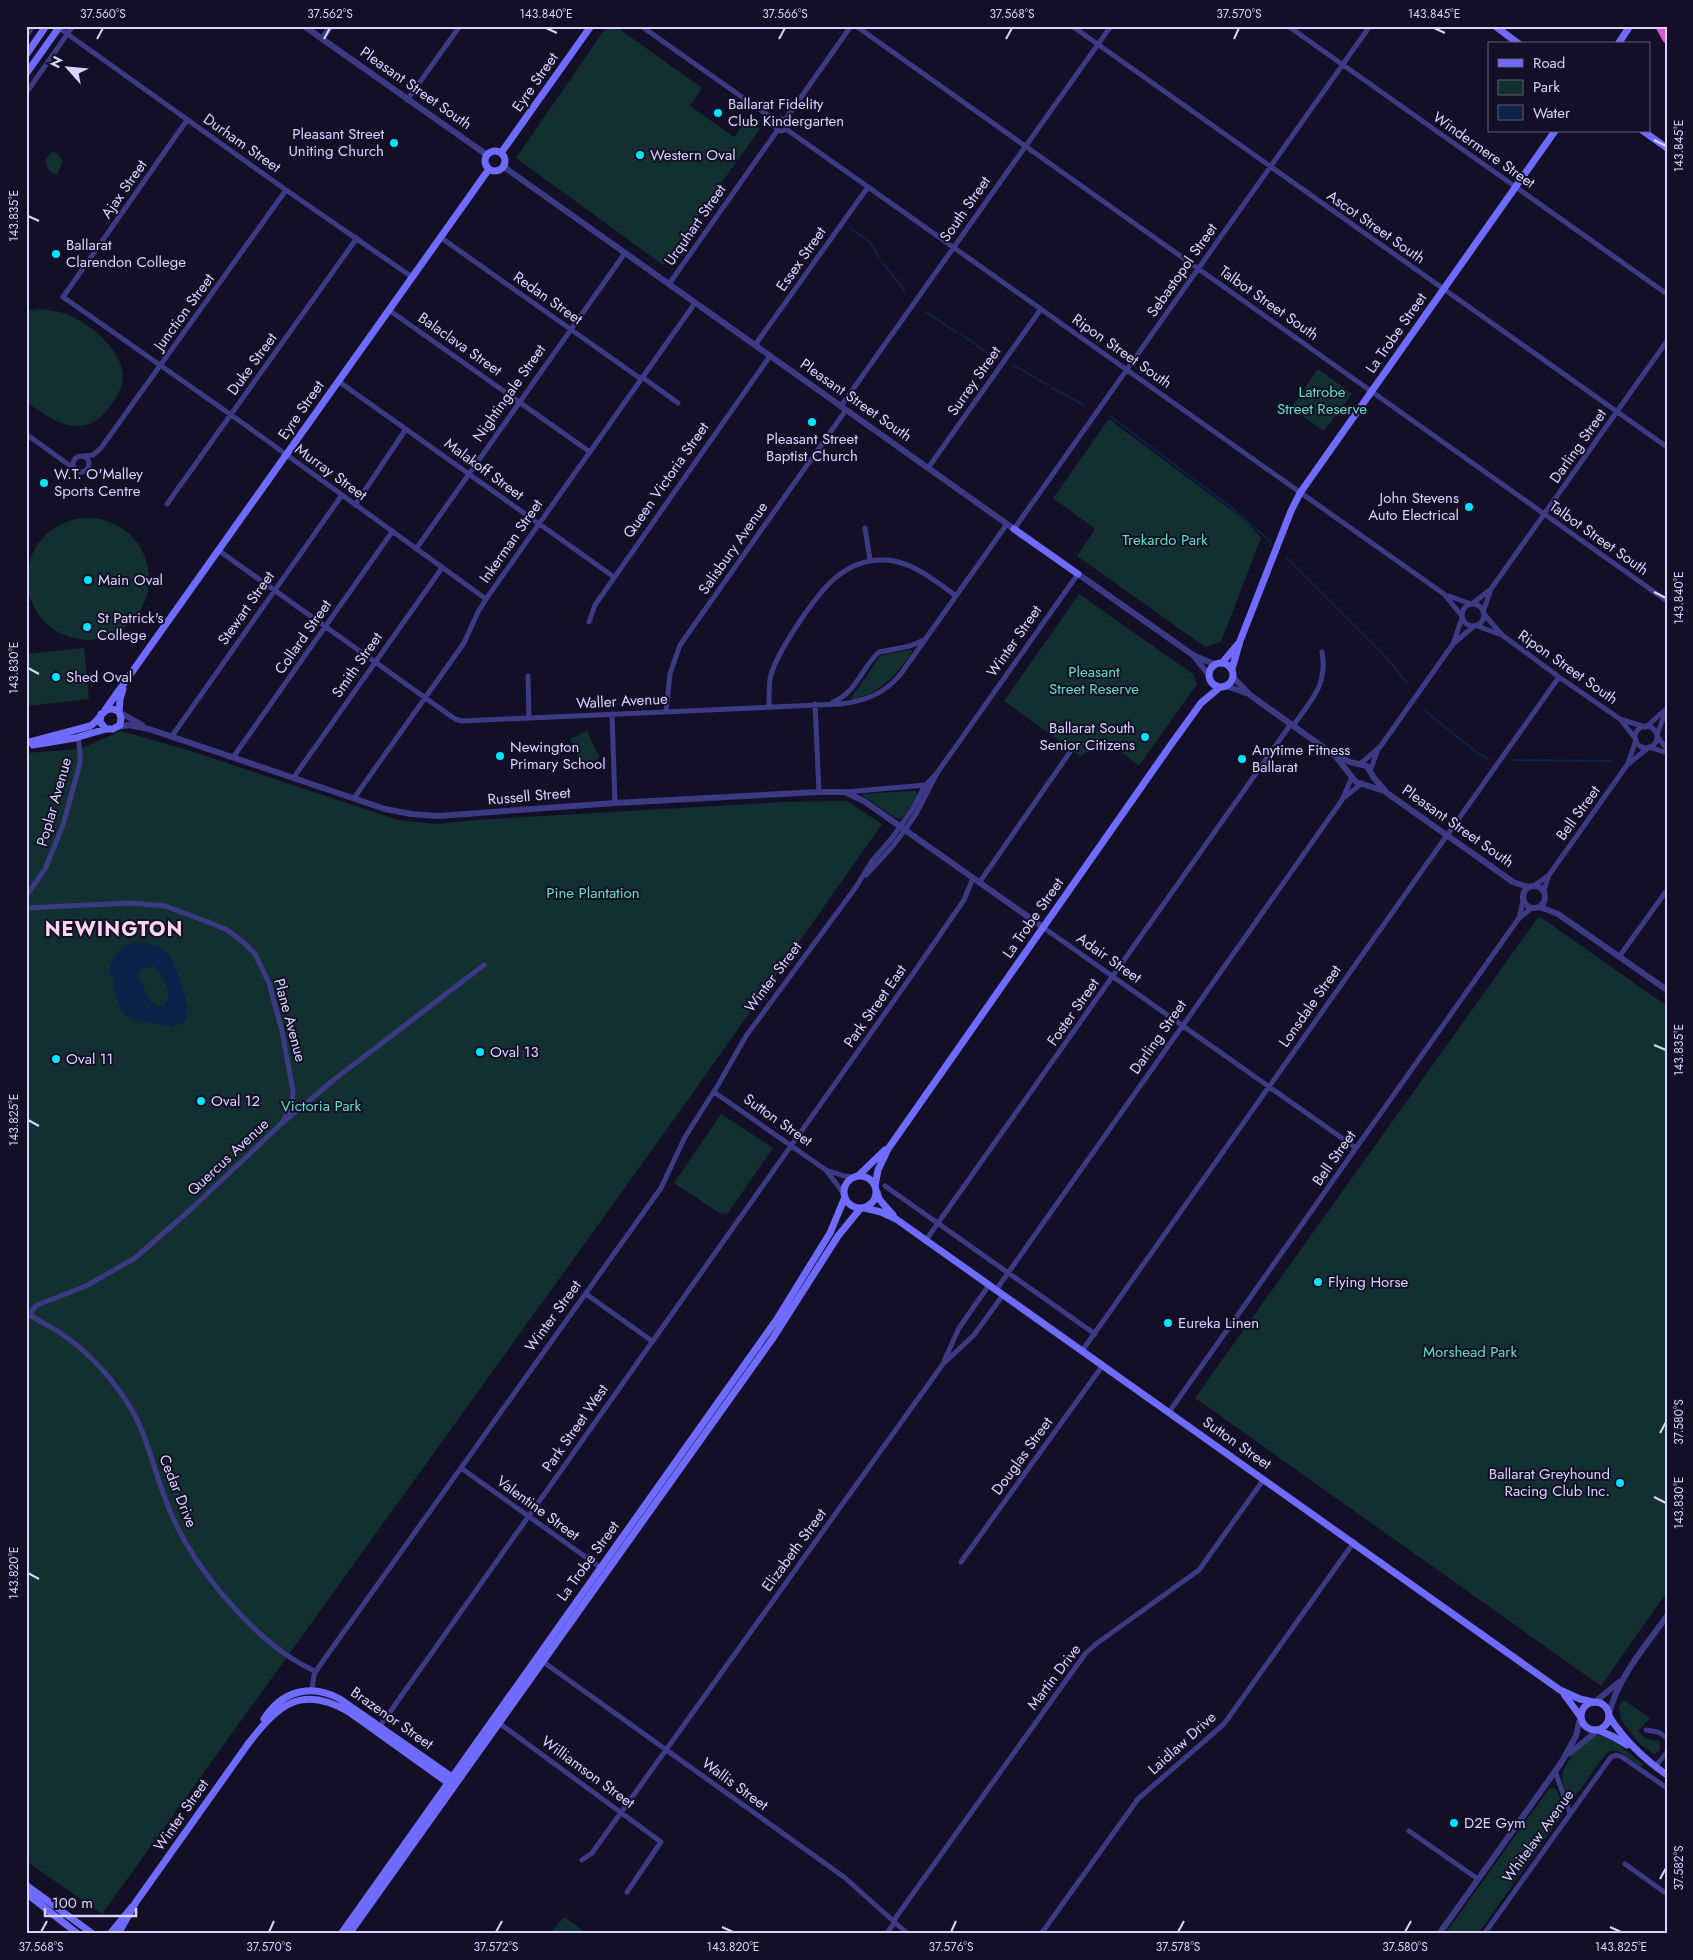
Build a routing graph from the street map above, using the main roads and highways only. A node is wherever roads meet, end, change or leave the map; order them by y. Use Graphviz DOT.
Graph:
graph roads {
  1 [pos="46,26"];
  2 [pos="591,26"];
  3 [pos="1495,26"];
  4 [pos="1660,26"];
  5 [pos="60,27"];
  6 [pos="1630,27"];
  7 [pos="1667,39"];
  8 [pos="1517,42"];
  9 [pos="1619,42"];
  10 [pos="26,55"];
  11 [pos="26,74"];
  12 [pos="1554,132"];
  13 [pos="1644,132"];
  14 [pos="1667,148"];
  15 [pos="501,153"];
  16 [pos="489,170"];
  17 [pos="1014,529"];
  18 [pos="1078,574"];
  19 [pos="1240,641"];
  20 [pos="1218,664"];
  21 [pos="136,667"];
  22 [pos="1232,673"];
  23 [pos="1209,678"];
  24 [pos="1222,687"];
  25 [pos="1201,703"];
  26 [pos="103,712"];
  27 [pos="119,712"];
  28 [pos="106,729"];
  29 [pos="77,734"];
  30 [pos="26,745"];
  31 [pos="888,1148"];
  32 [pos="856,1177"];
  33 [pos="876,1188"];
  34 [pos="844,1195"];
  35 [pos="862,1209"];
  36 [pos="896,1219"];
  37 [pos="604,1570"];
  38 [pos="312,1690"];
  39 [pos="1560,1690"];
  40 [pos="312,1699"];
  41 [pos="1594,1702"];
  42 [pos="1609,1715"];
  43 [pos="1580,1717"];
  44 [pos="378,1729"];
  45 [pos="1597,1730"];
  46 [pos="248,1744"];
  47 [pos="1636,1750"];
  48 [pos="1667,1775"];
  49 [pos="453,1782"];
  50 [pos="26,1885"];
  51 [pos="26,1893"];
  52 [pos="136,1902"];
  53 [pos="77,1933"];
  54 [pos="93,1934"];
  55 [pos="110,1934"];
  56 [pos="118,1934"];
  57 [pos="341,1934"];
  58 [pos="349,1934"];
  1 -- 10 [label="main road"];
  2 -- 15 [label="main road, Eyre Street"];
  3 -- 8 [label="main road"];
  4 -- 7 [label="highway"];
  5 -- 11 [label="main road"];
  6 -- 9 [label="main road"];
  12 -- 19 [label="main road, La Trobe Street"];
  13 -- 14 [label="main road"];
  15 -- 16 [label="main road"];
  15 -- 16 [label="main road"];
  16 -- 21 [label="main road, Eyre Street"];
  17 -- 18 [label="main road, Pleasant Street South"];
  19 -- 20 [label="main road, La Trobe Street"];
  19 -- 22 [label="main road, La Trobe Street"];
  20 -- 22 [label="main road"];
  20 -- 23 [label="main road, La Trobe Street"];
  21 -- 26 [label="main road, Eyre Street"];
  21 -- 27 [label="main road, Eyre Street"];
  22 -- 24 [label="main road, La Trobe Street"];
  23 -- 24 [label="main road"];
  23 -- 25 [label="main road, La Trobe Street"];
  24 -- 25 [label="main road, La Trobe Street"];
  25 -- 31 [label="main road, La Trobe Street"];
  26 -- 27 [label="main road"];
  26 -- 28 [label="main road"];
  26 -- 29 [label="main road"];
  27 -- 28 [label="main road"];
  28 -- 29 [label="main road"];
  29 -- 30 [label="main road"];
  31 -- 32 [label="main road, La Trobe Street"];
  31 -- 33 [label="main road, La Trobe Street"];
  32 -- 33 [label="main road"];
  32 -- 34 [label="main road"];
  33 -- 35 [label="main road"];
  33 -- 36 [label="main road, Sutton Street"];
  34 -- 35 [label="main road"];
  34 -- 37 [label="main road, La Trobe Street"];
  35 -- 36 [label="main road, Sutton Street"];
  35 -- 37 [label="main road, La Trobe Street"];
  36 -- 39 [label="main road, Sutton Street"];
  37 -- 49 [label="main road, La Trobe Street"];
  38 -- 40 [label="main road"];
  38 -- 44 [label="main road, Brazenor Street"];
  38 -- 46 [label="main road, Winter Street"];
  39 -- 41 [label="main road, Sutton Street"];
  39 -- 43 [label="main road, Sutton Street"];
  40 -- 44 [label="main road, Brazenor Street"];
  40 -- 46 [label="main road, Winter Street"];
  41 -- 42 [label="main road"];
  41 -- 43 [label="main road"];
  42 -- 45 [label="main road"];
  42 -- 47 [label="main road"];
  43 -- 45 [label="main road"];
  44 -- 49 [label="main road, Brazenor Street"];
  45 -- 47 [label="main road"];
  46 -- 52 [label="main road, Winter Street"];
  47 -- 48 [label="main road"];
  49 -- 57 [label="main road, La Trobe Street"];
  49 -- 58 [label="main road, La Trobe Street"];
  50 -- 54 [label="main road"];
  51 -- 53 [label="main road"];
  52 -- 55 [label="main road, Winter Street"];
  52 -- 56 [label="main road, Winter Street"];
}
